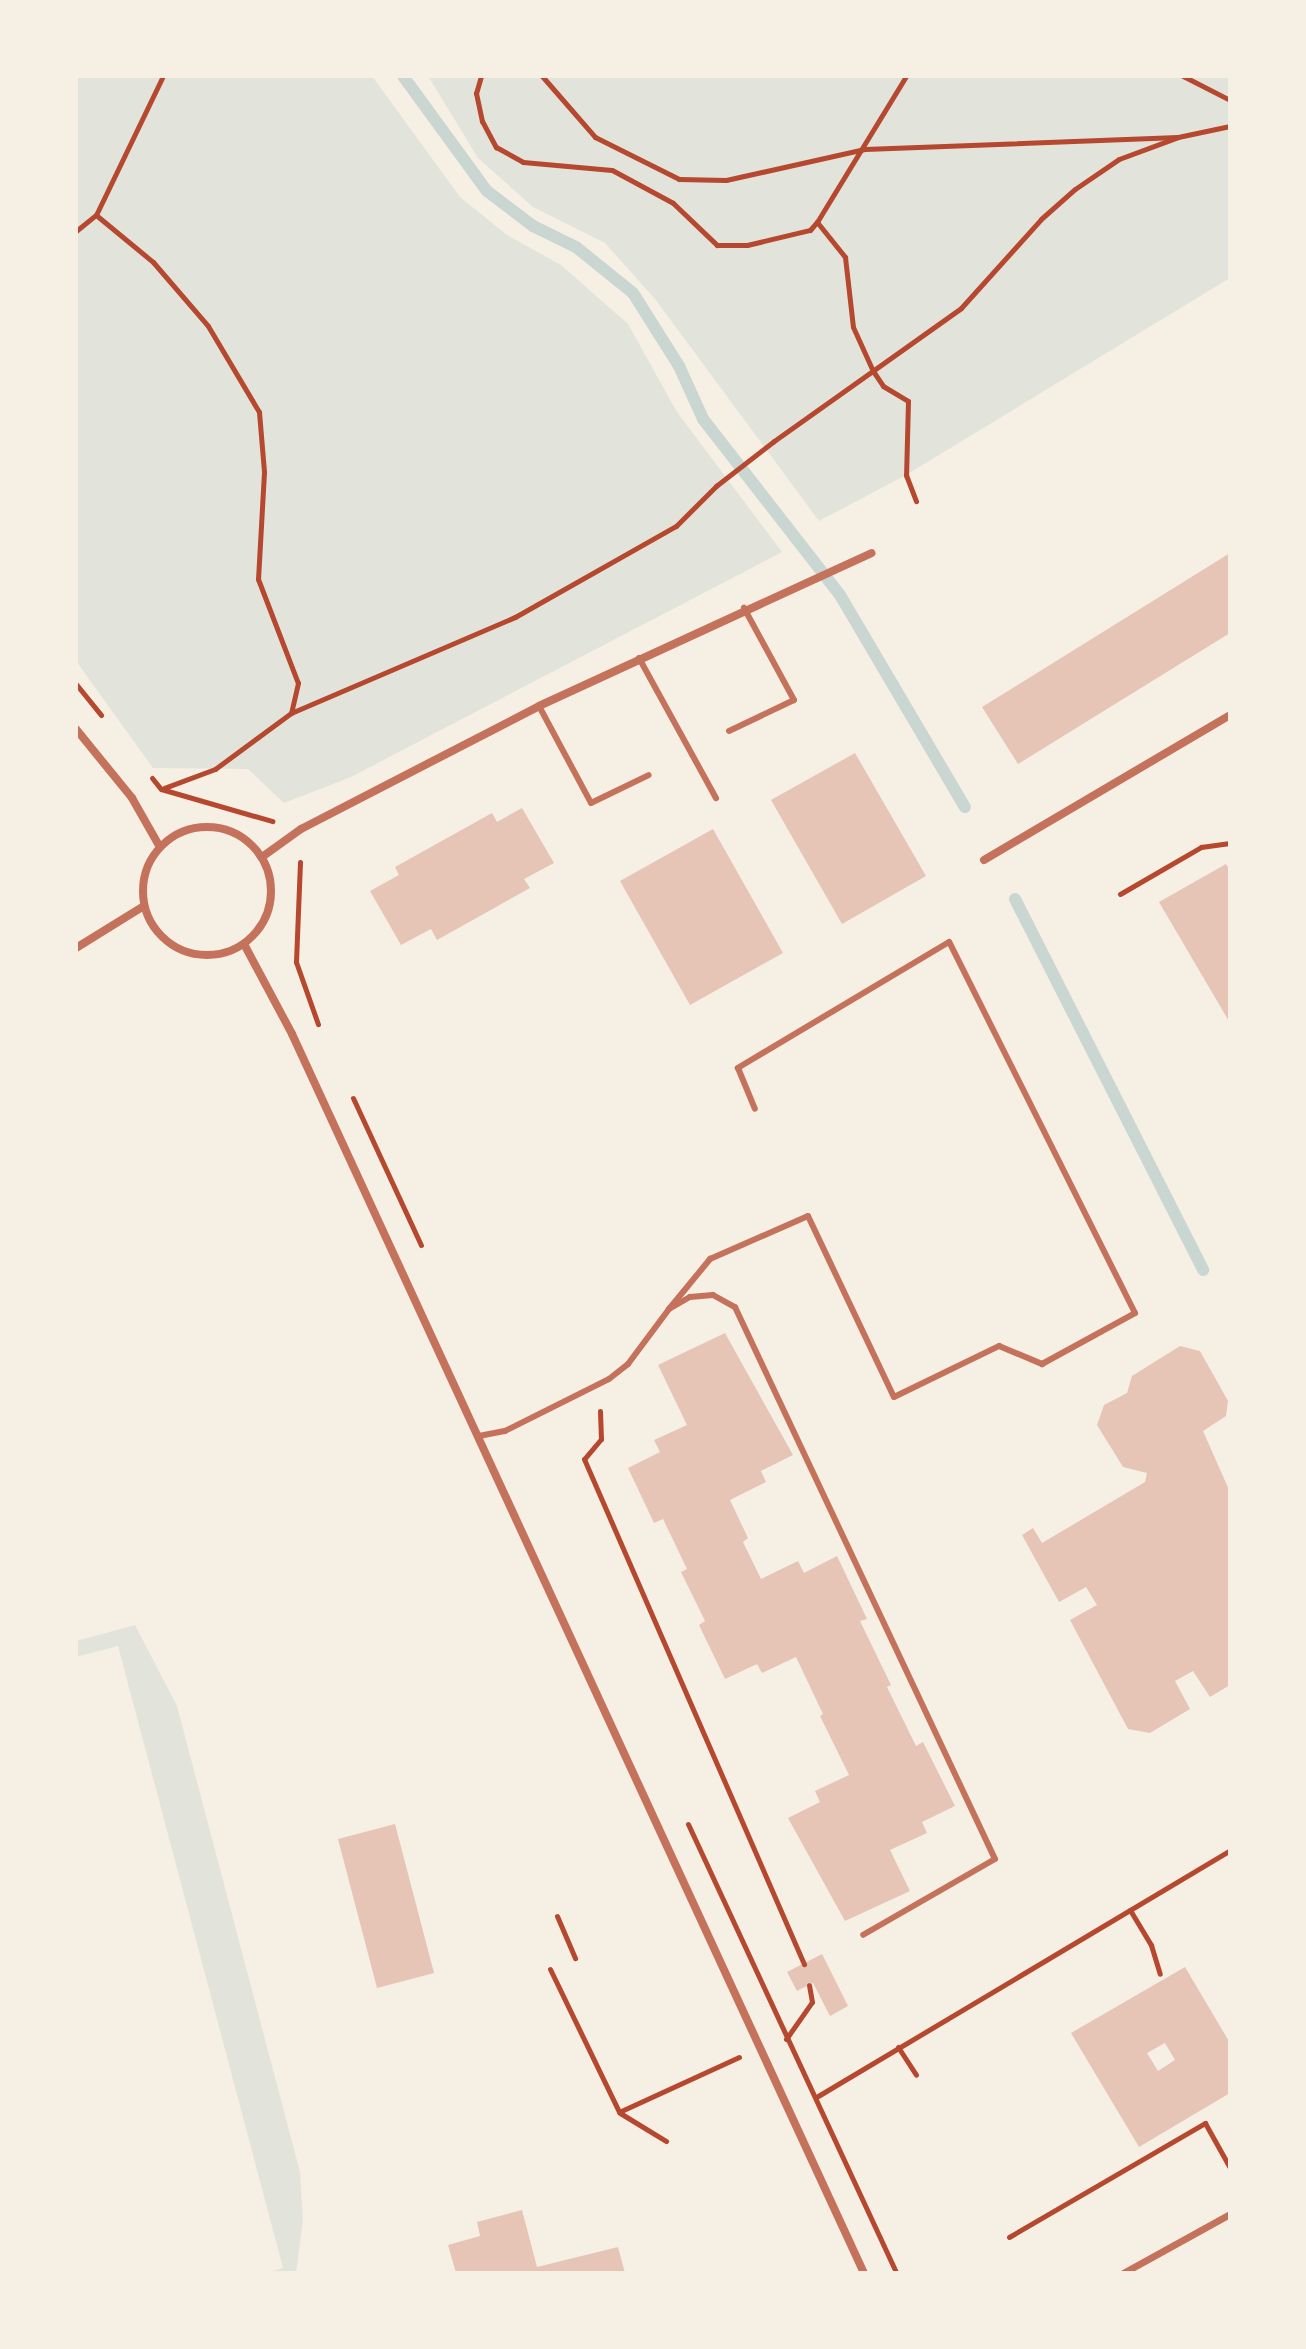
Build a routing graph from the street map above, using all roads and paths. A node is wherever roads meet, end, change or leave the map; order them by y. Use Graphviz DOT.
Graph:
graph roads {
  1 [pos="163,76"];
  2 [pos="481,76"];
  3 [pos="542,76"];
  4 [pos="906,76"];
  5 [pos="1183,76"];
  6 [pos="1230,100"];
  7 [pos="1230,126"];
  8 [pos="1178,137"];
  9 [pos="865,149"];
  10 [pos="96,215"];
  11 [pos="817,222"];
  12 [pos="76,231"];
  13 [pos="873,371"];
  14 [pos="916,501"];
  15 [pos="872,553"];
  16 [pos="744,608"];
  17 [pos="639,658"];
  18 [pos="539,706"];
  19 [pos="291,713"];
  20 [pos="1230,715"];
  21 [pos="76,729"];
  22 [pos="729,731"];
  23 [pos="649,775"];
  24 [pos="132,798"];
  25 [pos="716,798"];
  26 [pos="1230,843"];
  27 [pos="160,847"];
  28 [pos="262,857"];
  29 [pos="984,860"];
  30 [pos="1120,894"];
  31 [pos="144,906"];
  32 [pos="244,944"];
  33 [pos="76,948"];
  34 [pos="755,1109"];
  35 [pos="669,1309"];
  36 [pos="609,1379"];
  37 [pos="479,1436"];
  38 [pos="1230,1850"];
  39 [pos="1130,1910"];
  40 [pos="557,1916"];
  41 [pos="863,1935"];
  42 [pos="575,1958"];
  43 [pos="804,1964"];
  44 [pos="550,1969"];
  45 [pos="1160,1974"];
  46 [pos="809,1985"];
  47 [pos="762,2047"];
  48 [pos="898,2047"];
  49 [pos="916,2075"];
  50 [pos="818,2096"];
  51 [pos="619,2112"];
  52 [pos="666,2141"];
  53 [pos="1230,2168"];
  54 [pos="1230,2214"];
  55 [pos="1009,2237"];
  56 [pos="864,2273"];
  57 [pos="1123,2273"];
  1 -- 10 [label="path"];
  2 -- 11 [label="path"];
  3 -- 9 [label="path"];
  4 -- 9 [label="path"];
  5 -- 6 [label="path"];
  7 -- 8 [label="path"];
  8 -- 9 [label="path"];
  8 -- 13 [label="path"];
  9 -- 11 [label="path"];
  10 -- 12 [label="path"];
  10 -- 19 [label="path"];
  11 -- 13 [label="path"];
  13 -- 14 [label="path"];
  13 -- 19 [label="path"];
  15 -- 16 [label="street"];
  16 -- 17 [label="street"];
  16 -- 22 [label="lane"];
  17 -- 18 [label="street"];
  17 -- 25 [label="lane"];
  18 -- 23 [label="lane"];
  18 -- 28 [label="street"];
  19 -- 24 [label="path"];
  20 -- 29 [label="street"];
  21 -- 24 [label="street"];
  24 -- 27 [label="street"];
  26 -- 30 [label="path"];
  27 -- 28 [label="street"];
  27 -- 31 [label="street"];
  28 -- 32 [label="street"];
  31 -- 32 [label="street"];
  31 -- 33 [label="street"];
  32 -- 37 [label="street"];
  34 -- 35 [label="lane"];
  35 -- 36 [label="lane"];
  35 -- 41 [label="lane"];
  36 -- 37 [label="lane"];
  36 -- 43 [label="path"];
  37 -- 47 [label="street"];
  38 -- 39 [label="path"];
  39 -- 45 [label="path"];
  39 -- 48 [label="path"];
  40 -- 42 [label="path"];
  44 -- 51 [label="path"];
  46 -- 47 [label="path"];
  47 -- 51 [label="path"];
  47 -- 56 [label="street"];
  48 -- 49 [label="path"];
  48 -- 50 [label="path"];
  51 -- 52 [label="path"];
  53 -- 55 [label="path"];
  54 -- 57 [label="street"];
}
